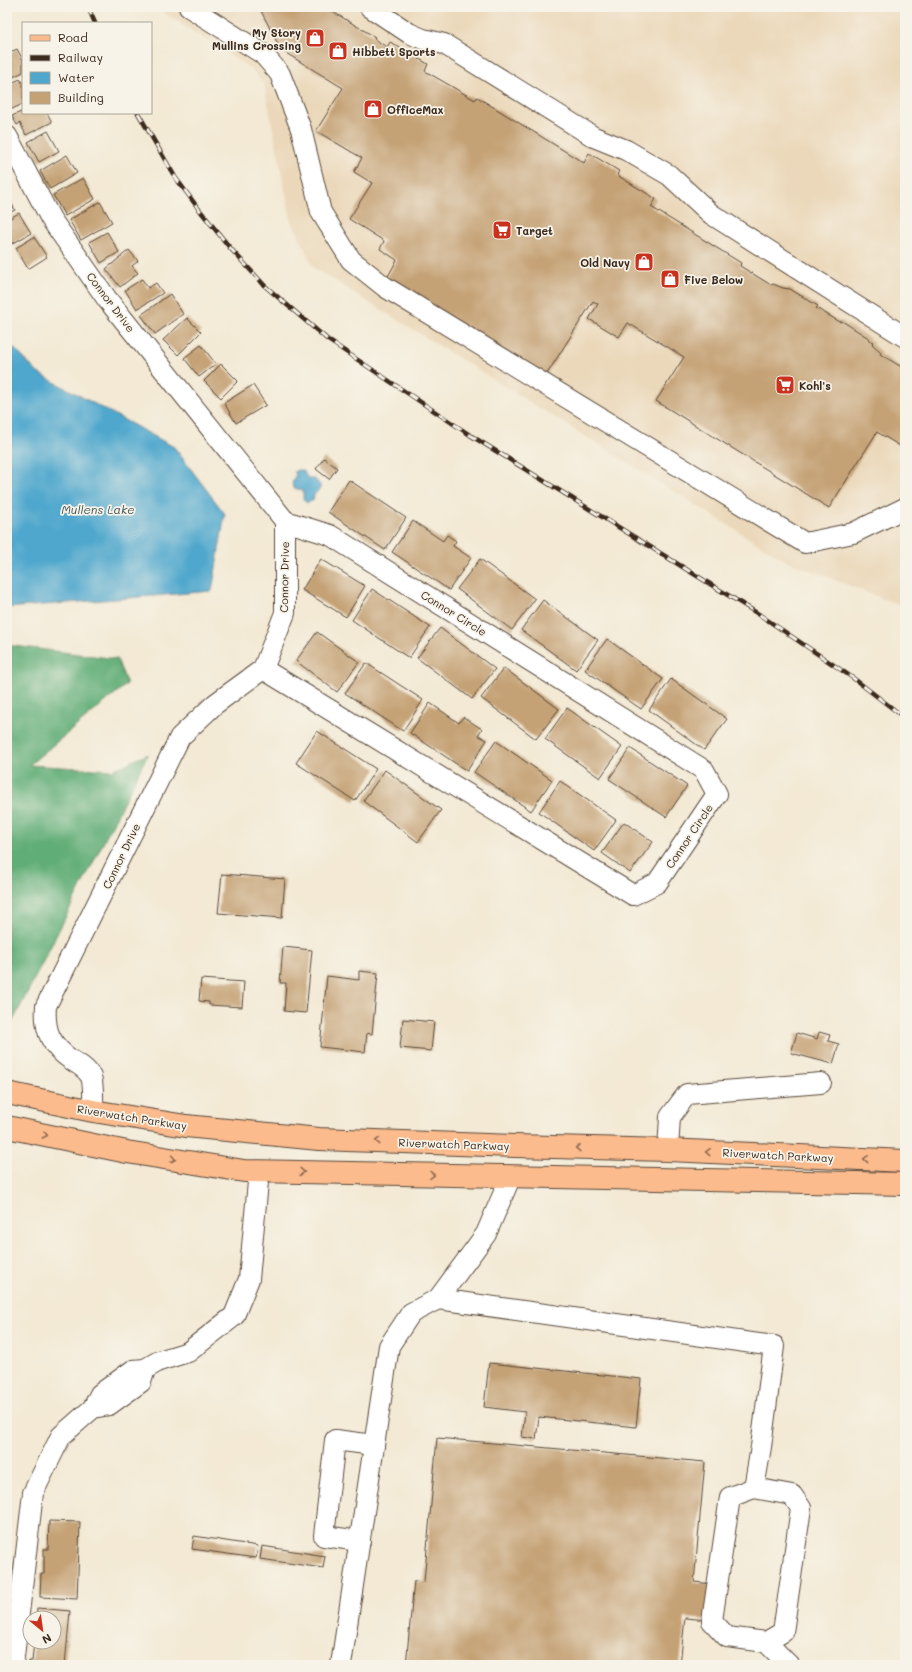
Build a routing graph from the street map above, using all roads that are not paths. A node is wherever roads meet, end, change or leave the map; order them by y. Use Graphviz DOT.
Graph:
graph roads {
  1 [pos="189,7"];
  2 [pos="370,7"];
  3 [pos="7,136"];
  4 [pos="905,337"];
  5 [pos="905,508"];
  6 [pos="285,521"];
  7 [pos="263,670"];
  8 [pos="821,1083"];
  9 [pos="7,1093"];
  10 [pos="93,1111"];
  11 [pos="7,1127"];
  12 [pos="668,1150"];
  13 [pos="905,1161"];
  14 [pos="258,1171"];
  15 [pos="511,1176"];
  16 [pos="905,1184"];
  17 [pos="438,1299"];
  18 [pos="374,1445"];
  19 [pos="754,1488"];
  20 [pos="360,1541"];
  21 [pos="15,1583"];
  22 [pos="766,1642"];
  23 [pos="13,1665"];
  24 [pos="341,1665"];
  25 [pos="789,1665"];
  1 -- 5 [label="street"];
  2 -- 4 [label="street"];
  3 -- 6 [label="street, Connor Drive"];
  6 -- 7 [label="street, Connor Drive"];
  6 -- 7 [label="street, Connor Circle"];
  7 -- 10 [label="street, Connor Drive"];
  8 -- 12 [label="street"];
  9 -- 10 [label="main road, Riverwatch Parkway"];
  12 -- 10 [label="main road, Riverwatch Parkway, one-way"];
  11 -- 14 [label="main road, one-way"];
  13 -- 12 [label="main road, Riverwatch Parkway, one-way"];
  14 -- 15 [label="main road, one-way"];
  14 -- 21 [label="street"];
  15 -- 16 [label="main road"];
  15 -- 17 [label="street"];
  17 -- 18 [label="street"];
  17 -- 19 [label="street"];
  18 -- 20 [label="street"];
  18 -- 20 [label="street"];
  19 -- 22 [label="street"];
  19 -- 22 [label="street"];
  20 -- 24 [label="street"];
  21 -- 23 [label="street"];
  22 -- 25 [label="street"];
}
